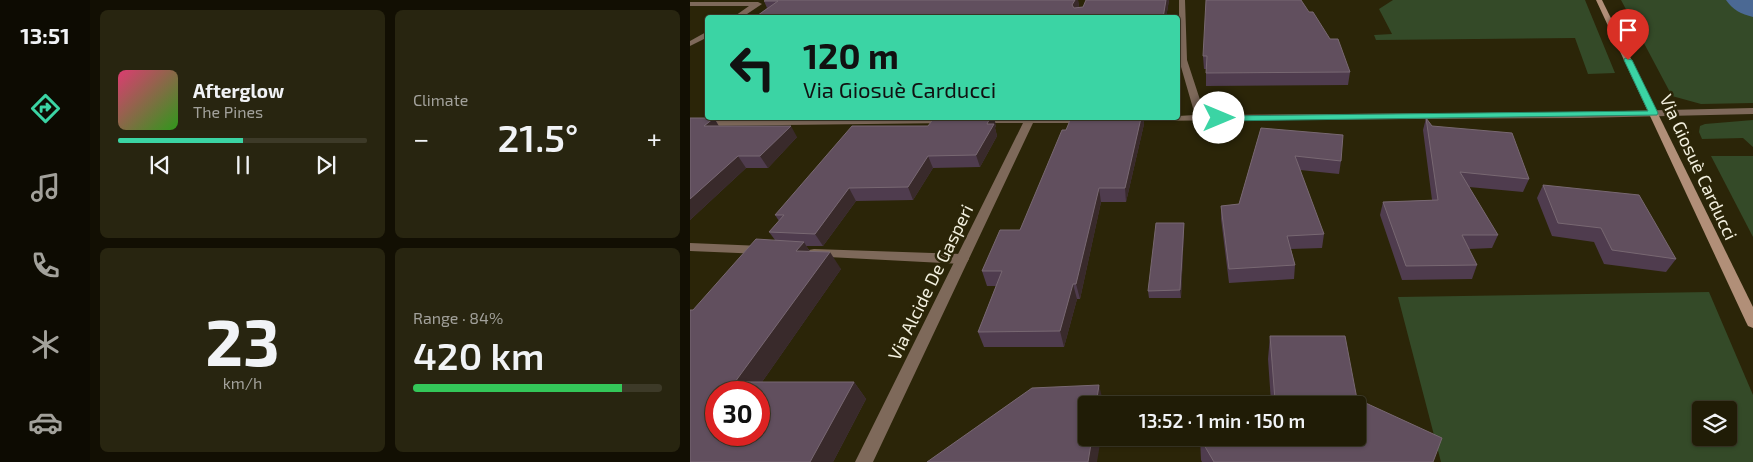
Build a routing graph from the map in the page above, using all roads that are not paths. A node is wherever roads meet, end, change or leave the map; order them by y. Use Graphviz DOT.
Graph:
graph roads {
  1 [pos="1182,0"];
  2 [pos="1599,0"];
  3 [pos="762,2"];
  4 [pos="690,4"];
  5 [pos="740,15"];
  6 [pos="705,35"];
  7 [pos="690,44"];
  8 [pos="1753,111"];
  9 [pos="1654,113"];
  10 [pos="1180,119"];
  11 [pos="1200,119"];
  12 [pos="945,120"];
  13 [pos="1030,120"];
  14 [pos="690,123"];
  15 [pos="690,247"];
  16 [pos="777,251"];
  17 [pos="797,252"];
  18 [pos="962,259"];
  19 [pos="1753,322"];
  20 [pos="864,462"];
  1 -- 11 [label="street"];
  2 -- 9 [label="street, Via Giosuè Carducci"];
  3 -- 4 [label="street"];
  3 -- 5 [label="street"];
  6 -- 7 [label="street"];
  8 -- 9 [label="street"];
  9 -- 11 [label="street"];
  9 -- 19 [label="street, Via Giosuè Carducci"];
  10 -- 11 [label="street"];
  12 -- 14 [label="street"];
  13 -- 18 [label="street, Via Alcide De Gasperi"];
  15 -- 16 [label="street"];
  17 -- 18 [label="street"];
  18 -- 20 [label="street, Via Alcide De Gasperi"];
}
